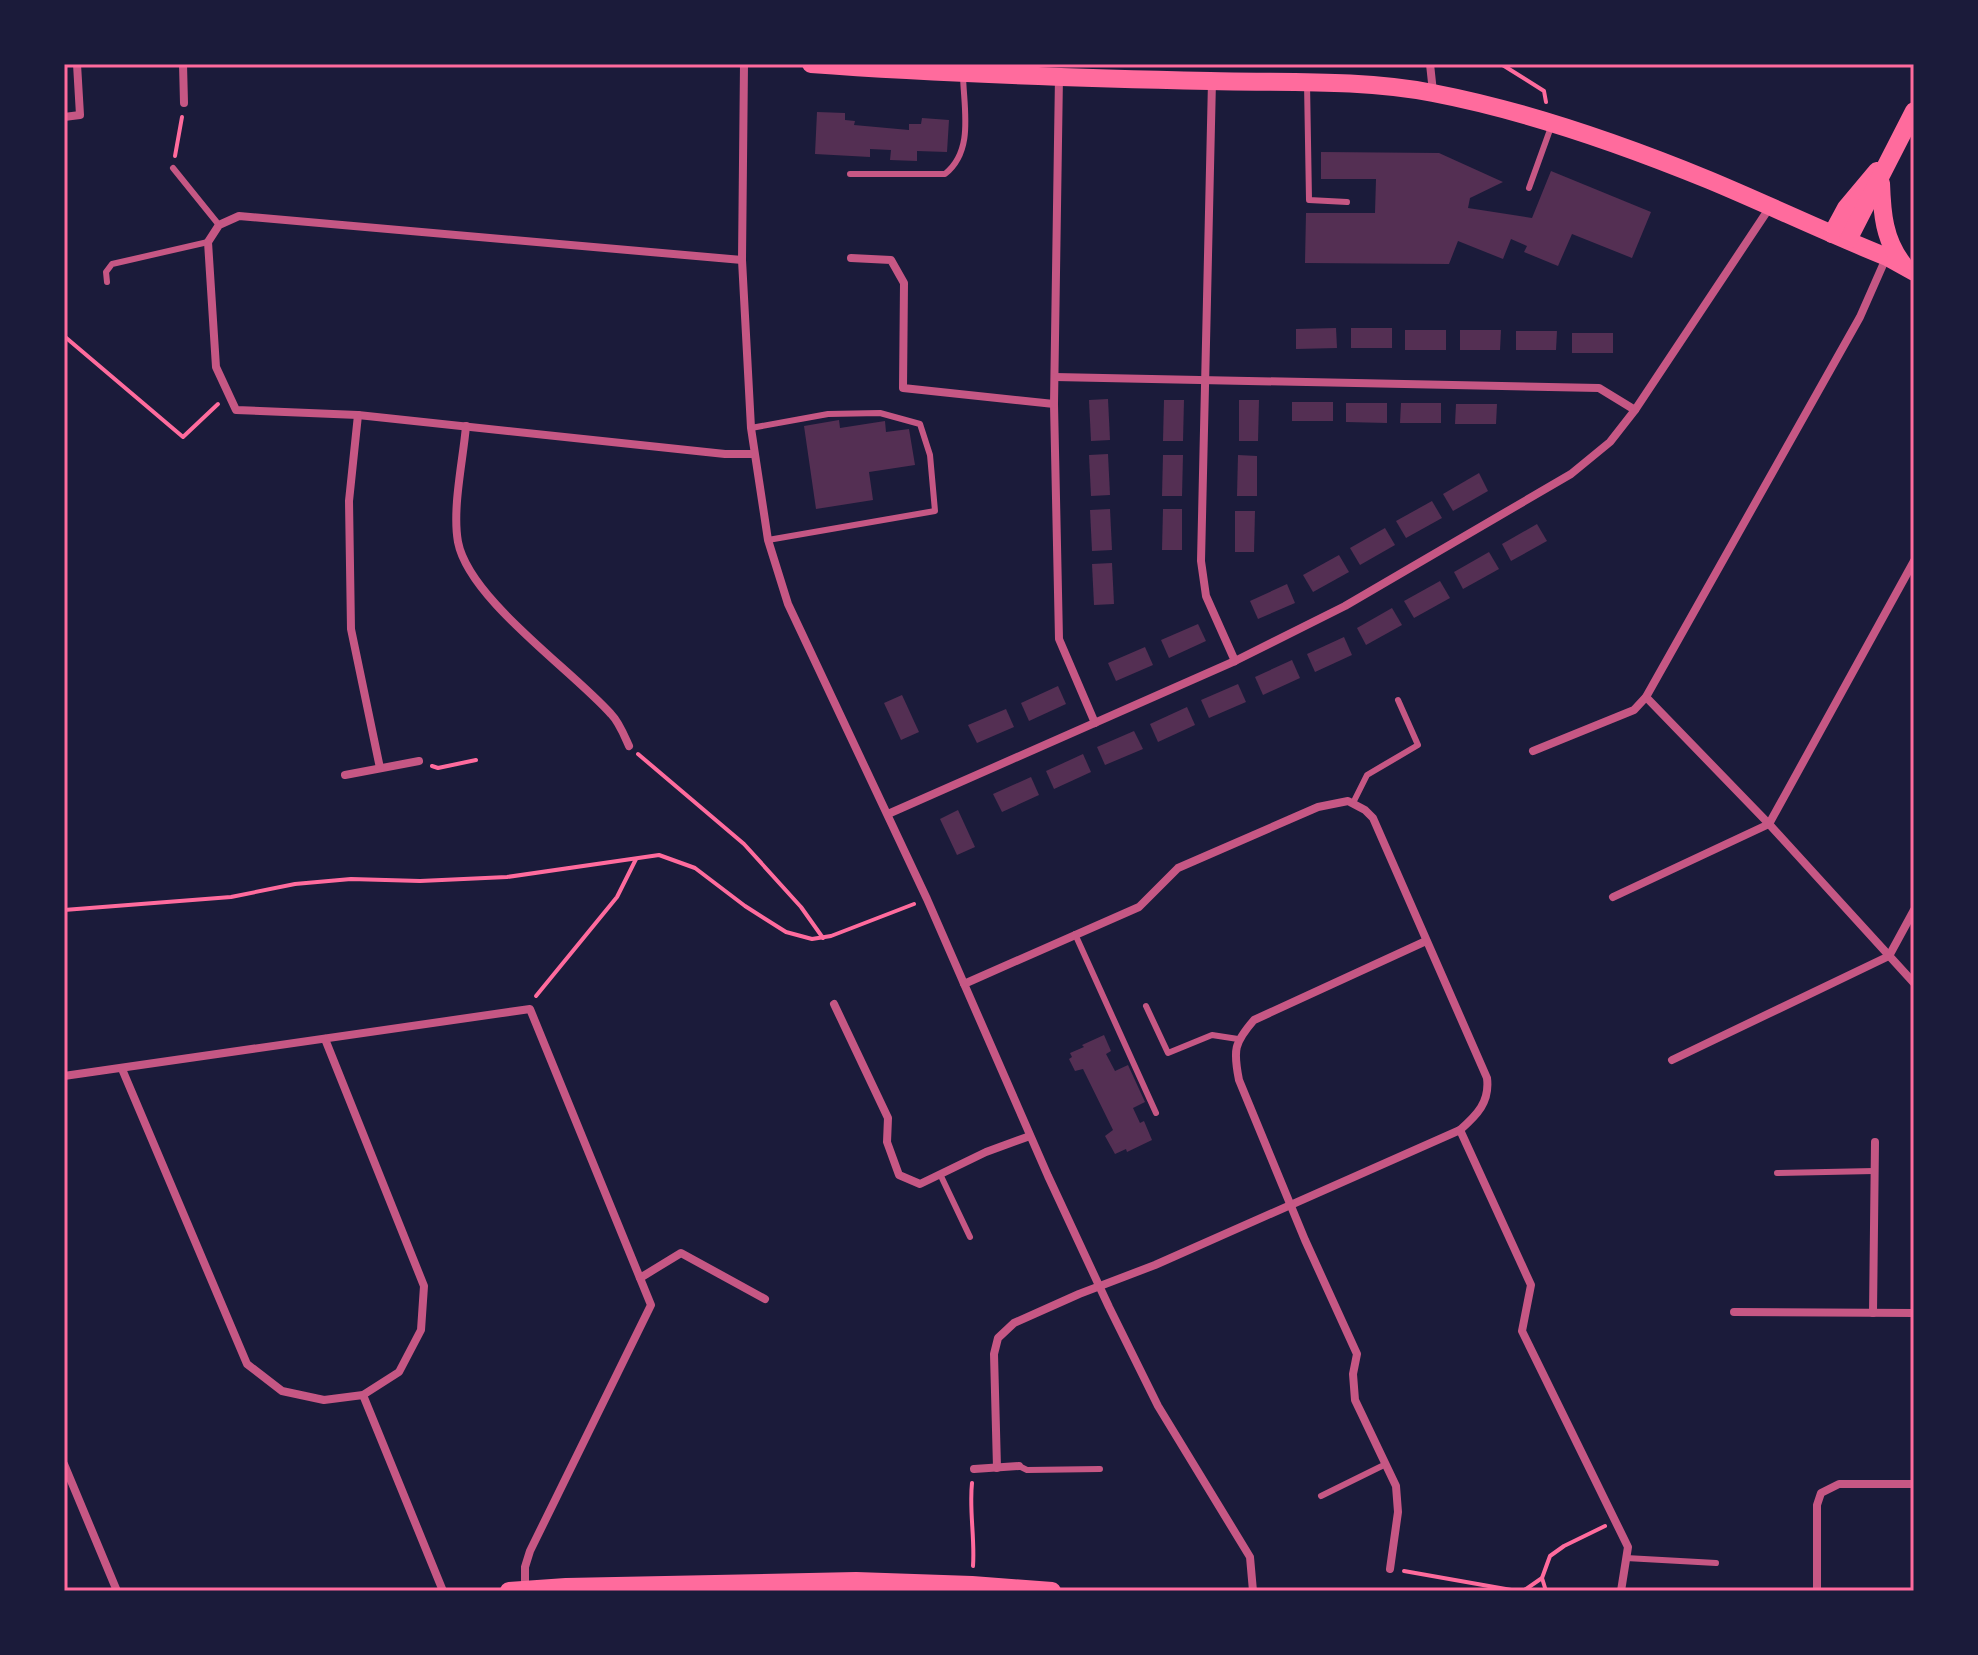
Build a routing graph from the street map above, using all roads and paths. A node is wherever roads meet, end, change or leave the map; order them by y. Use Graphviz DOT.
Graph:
graph roads {
  1 [pos="77,64"];
  2 [pos="183,64"];
  3 [pos="744,64"];
  4 [pos="811,64"];
  5 [pos="1430,64"];
  6 [pos="1501,64"];
  7 [pos="996,69"];
  8 [pos="963,72"];
  9 [pos="1059,76"];
  10 [pos="1212,81"];
  11 [pos="1307,83"];
  12 [pos="1433,93"];
  13 [pos="184,103"];
  14 [pos="1914,111"];
  15 [pos="64,117"];
  16 [pos="1552,123"];
  17 [pos="173,168"];
  18 [pos="1883,171"];
  19 [pos="850,174"];
  20 [pos="1529,188"];
  21 [pos="1347,202"];
  22 [pos="1770,207"];
  23 [pos="219,225"];
  24 [pos="1840,237"];
  25 [pos="208,242"];
  26 [pos="1887,257"];
  27 [pos="851,258"];
  28 [pos="742,260"];
  29 [pos="1910,269"];
  30 [pos="107,282"];
  31 [pos="64,336"];
  32 [pos="1055,377"];
  33 [pos="1204,379"];
  34 [pos="229,395"];
  35 [pos="1054,404"];
  36 [pos="1635,410"];
  37 [pos="358,415"];
  38 [pos="466,426"];
  39 [pos="751,428"];
  40 [pos="754,454"];
  41 [pos="768,540"];
  42 [pos="1914,561"];
  43 [pos="1235,661"];
  44 [pos="1646,697"];
  45 [pos="1398,700"];
  46 [pos="1095,723"];
  47 [pos="629,746"];
  48 [pos="1533,751"];
  49 [pos="476,760"];
  50 [pos="419,761"];
  51 [pos="380,768"];
  52 [pos="345,775"];
  53 [pos="1353,803"];
  54 [pos="888,814"];
  55 [pos="1769,824"];
  56 [pos="637,858"];
  57 [pos="1613,897"];
  58 [pos="927,899"];
  59 [pos="64,910"];
  60 [pos="1914,910"];
  61 [pos="1075,934"];
  62 [pos="823,938"];
  63 [pos="1426,941"];
  64 [pos="1889,956"];
  65 [pos="1914,983"];
  66 [pos="964,984"];
  67 [pos="539,990"];
  68 [pos="834,1004"];
  69 [pos="1146,1006"];
  70 [pos="325,1039"];
  71 [pos="1238,1039"];
  72 [pos="1672,1060"];
  73 [pos="122,1069"];
  74 [pos="64,1076"];
  75 [pos="1156,1113"];
  76 [pos="1460,1130"];
  77 [pos="1030,1136"];
  78 [pos="1875,1142"];
  79 [pos="1874,1171"];
  80 [pos="1777,1173"];
  81 [pos="940,1174"];
  82 [pos="1291,1204"];
  83 [pos="970,1237"];
  84 [pos="640,1278"];
  85 [pos="1101,1286"];
  86 [pos="765,1299"];
  87 [pos="1734,1312"];
  88 [pos="1873,1313"];
  89 [pos="1914,1313"];
  90 [pos="363,1395"];
  91 [pos="64,1464"];
  92 [pos="1386,1464"];
  93 [pos="1019,1466"];
  94 [pos="997,1468"];
  95 [pos="974,1469"];
  96 [pos="1100,1469"];
  97 [pos="1914,1484"];
  98 [pos="1321,1496"];
  99 [pos="1614,1521"];
  100 [pos="1626,1558"];
  101 [pos="1716,1563"];
  102 [pos="1390,1569"];
  103 [pos="1542,1578"];
  104 [pos="972,1585"];
  105 [pos="566,1589"];
  106 [pos="517,1590"];
  107 [pos="117,1591"];
  108 [pos="443,1591"];
  109 [pos="1052,1591"];
  110 [pos="1253,1591"];
  111 [pos="1520,1591"];
  112 [pos="1546,1591"];
  113 [pos="1621,1591"];
  114 [pos="1817,1591"];
  1 -- 15 [label="street"];
  2 -- 13 [label="street"];
  3 -- 28 [label="street"];
  4 -- 8 [label="main road"];
  5 -- 12 [label="street"];
  6 -- 16 [label="path"];
  7 -- 8 [label="main road"];
  7 -- 9 [label="main road"];
  8 -- 19 [label="lane"];
  9 -- 10 [label="main road"];
  9 -- 32 [label="street"];
  10 -- 11 [label="main road"];
  10 -- 33 [label="street"];
  11 -- 12 [label="main road"];
  11 -- 21 [label="lane"];
  12 -- 16 [label="main road"];
  13 -- 17 [label="path"];
  14 -- 18 [label="main road"];
  16 -- 20 [label="lane"];
  16 -- 22 [label="main road"];
  17 -- 23 [label="lane"];
  18 -- 24 [label="main road"];
  18 -- 29 [label="main road"];
  22 -- 24 [label="main road"];
  22 -- 36 [label="street"];
  23 -- 25 [label="street"];
  23 -- 28 [label="street"];
  24 -- 26 [label="main road"];
  25 -- 30 [label="lane"];
  25 -- 34 [label="street"];
  26 -- 29 [label="main road"];
  26 -- 44 [label="street"];
  27 -- 35 [label="street"];
  28 -- 39 [label="street"];
  31 -- 34 [label="path"];
  32 -- 33 [label="street"];
  32 -- 35 [label="street"];
  33 -- 36 [label="street"];
  33 -- 43 [label="street"];
  34 -- 37 [label="street"];
  35 -- 46 [label="street"];
  36 -- 43 [label="street"];
  37 -- 38 [label="street"];
  37 -- 51 [label="street"];
  38 -- 40 [label="street"];
  38 -- 47 [label="street"];
  39 -- 40 [label="street"];
  39 -- 41 [label="lane"];
  40 -- 41 [label="street"];
  41 -- 54 [label="street"];
  42 -- 55 [label="street"];
  43 -- 46 [label="street"];
  44 -- 48 [label="street"];
  44 -- 55 [label="street"];
  45 -- 53 [label="lane"];
  46 -- 54 [label="street"];
  47 -- 62 [label="path"];
  49 -- 50 [label="path"];
  50 -- 51 [label="street"];
  51 -- 52 [label="street"];
  53 -- 61 [label="street"];
  53 -- 63 [label="street"];
  54 -- 58 [label="street"];
  55 -- 57 [label="street"];
  55 -- 64 [label="street"];
  56 -- 59 [label="path"];
  56 -- 62 [label="path"];
  56 -- 67 [label="path"];
  58 -- 62 [label="path"];
  58 -- 66 [label="street"];
  60 -- 64 [label="street"];
  61 -- 66 [label="street"];
  61 -- 75 [label="lane"];
  63 -- 71 [label="street"];
  63 -- 76 [label="street"];
  64 -- 65 [label="street"];
  64 -- 72 [label="street"];
  66 -- 77 [label="street"];
  68 -- 81 [label="street"];
  69 -- 71 [label="lane"];
  70 -- 73 [label="street"];
  70 -- 84 [label="street"];
  70 -- 90 [label="street"];
  71 -- 82 [label="street"];
  73 -- 74 [label="street"];
  73 -- 90 [label="street"];
  76 -- 82 [label="street"];
  76 -- 99 [label="street"];
  77 -- 81 [label="street"];
  77 -- 85 [label="street"];
  78 -- 79 [label="street"];
  79 -- 80 [label="lane"];
  79 -- 88 [label="street"];
  81 -- 83 [label="lane"];
  82 -- 85 [label="street"];
  82 -- 92 [label="street"];
  84 -- 86 [label="street"];
  84 -- 106 [label="street"];
  85 -- 94 [label="street"];
  85 -- 110 [label="street"];
  87 -- 88 [label="street"];
  88 -- 89 [label="street"];
  90 -- 108 [label="street"];
  91 -- 107 [label="street"];
  92 -- 98 [label="lane"];
  92 -- 102 [label="street"];
  93 -- 94 [label="street"];
  93 -- 96 [label="lane"];
  94 -- 95 [label="street"];
  95 -- 104 [label="path"];
  97 -- 114 [label="street"];
  99 -- 100 [label="street"];
  99 -- 103 [label="path"];
  100 -- 101 [label="lane"];
  100 -- 113 [label="street"];
  102 -- 111 [label="path"];
  103 -- 111 [label="path"];
  103 -- 112 [label="path"];
  104 -- 105 [label="main road"];
  104 -- 109 [label="main road"];
  105 -- 106 [label="main road"];
}
